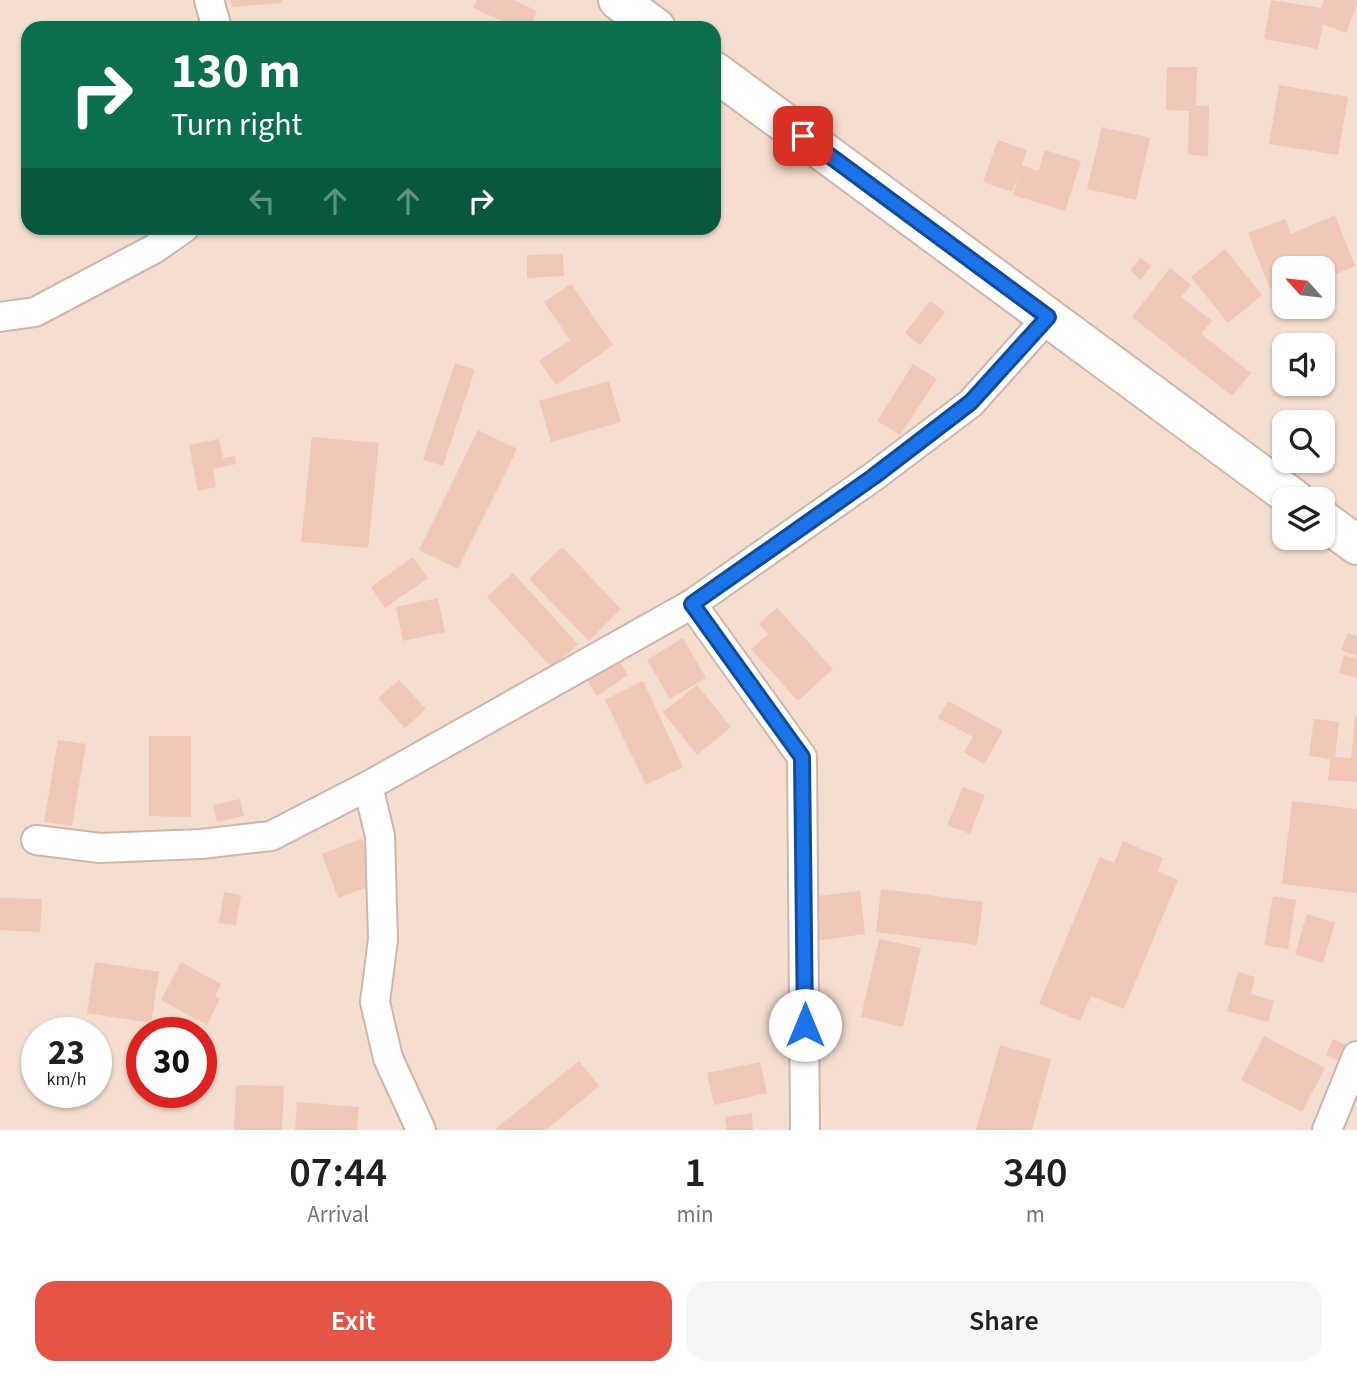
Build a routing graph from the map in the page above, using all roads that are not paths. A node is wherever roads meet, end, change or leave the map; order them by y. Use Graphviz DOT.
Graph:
graph roads {
  1 [pos="209,0"];
  2 [pos="618,0"];
  3 [pos="215,21"];
  4 [pos="646,21"];
  5 [pos="721,76"];
  6 [pos="174,235"];
  7 [pos="0,317"];
  8 [pos="1048,317"];
  9 [pos="1278,487"];
  10 [pos="1335,529"];
  11 [pos="1357,545"];
  12 [pos="692,604"];
  13 [pos="368,786"];
  14 [pos="36,840"];
  15 [pos="1357,1056"];
  16 [pos="421,1130"];
  17 [pos="805,1130"];
  18 [pos="1327,1130"];
  1 -- 3 [label="street"];
  2 -- 4 [label="main road"];
  5 -- 8 [label="main road"];
  6 -- 7 [label="street"];
  8 -- 9 [label="main road"];
  8 -- 12 [label="street"];
  10 -- 11 [label="main road"];
  12 -- 13 [label="street"];
  12 -- 17 [label="street"];
  13 -- 14 [label="street"];
  13 -- 16 [label="street"];
  15 -- 18 [label="street"];
}
